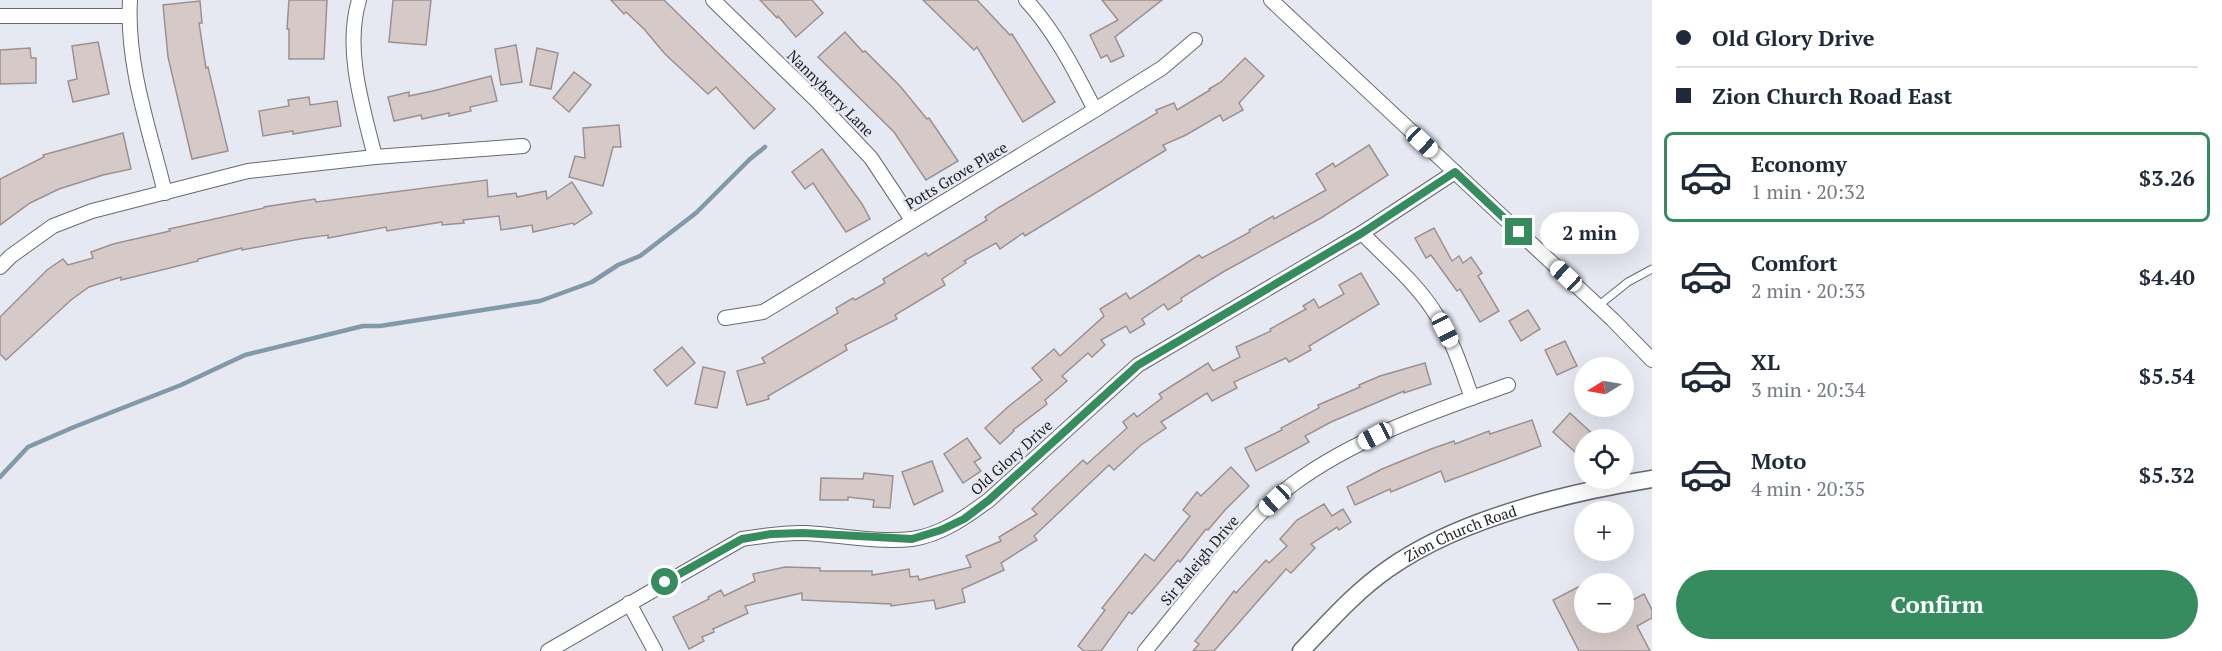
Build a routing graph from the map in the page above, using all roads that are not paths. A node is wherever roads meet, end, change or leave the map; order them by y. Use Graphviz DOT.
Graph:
graph roads {
  1 [pos="130,0"];
  2 [pos="359,0"];
  3 [pos="713,0"];
  4 [pos="1026,0"];
  5 [pos="1271,0"];
  6 [pos="0,16"];
  7 [pos="129,16"];
  8 [pos="1195,40"];
  9 [pos="1095,110"];
  10 [pos="523,146"];
  11 [pos="375,157"];
  12 [pos="1455,172"];
  13 [pos="165,193"];
  14 [pos="912,220"];
  15 [pos="1362,233"];
  16 [pos="0,267"];
  17 [pos="1652,269"];
  18 [pos="1598,306"];
  19 [pos="725,318"];
  20 [pos="1652,360"];
  21 [pos="1508,385"];
  22 [pos="1472,398"];
  23 [pos="1652,479"];
  24 [pos="629,603"];
  25 [pos="548,651"];
  26 [pos="655,651"];
  27 [pos="1145,651"];
  28 [pos="1301,651"];
  1 -- 7 [label="street"];
  2 -- 11 [label="street"];
  3 -- 14 [label="street, Nannyberry Lane"];
  4 -- 9 [label="street"];
  5 -- 12 [label="street"];
  6 -- 7 [label="street"];
  7 -- 13 [label="street"];
  8 -- 9 [label="street, Potts Grove Place"];
  9 -- 14 [label="street, Potts Grove Place"];
  10 -- 11 [label="street"];
  11 -- 13 [label="street"];
  12 -- 15 [label="street, Old Glory Drive"];
  12 -- 18 [label="street"];
  13 -- 16 [label="street"];
  14 -- 19 [label="street, Potts Grove Place"];
  15 -- 22 [label="street"];
  15 -- 24 [label="street, Old Glory Drive"];
  17 -- 18 [label="lane"];
  18 -- 20 [label="street"];
  21 -- 22 [label="street, Sir Raleigh Drive"];
  22 -- 27 [label="street, Sir Raleigh Drive"];
  23 -- 28 [label="street, Zion Church Road"];
  24 -- 25 [label="street, Old Glory Drive"];
  24 -- 26 [label="street"];
}
